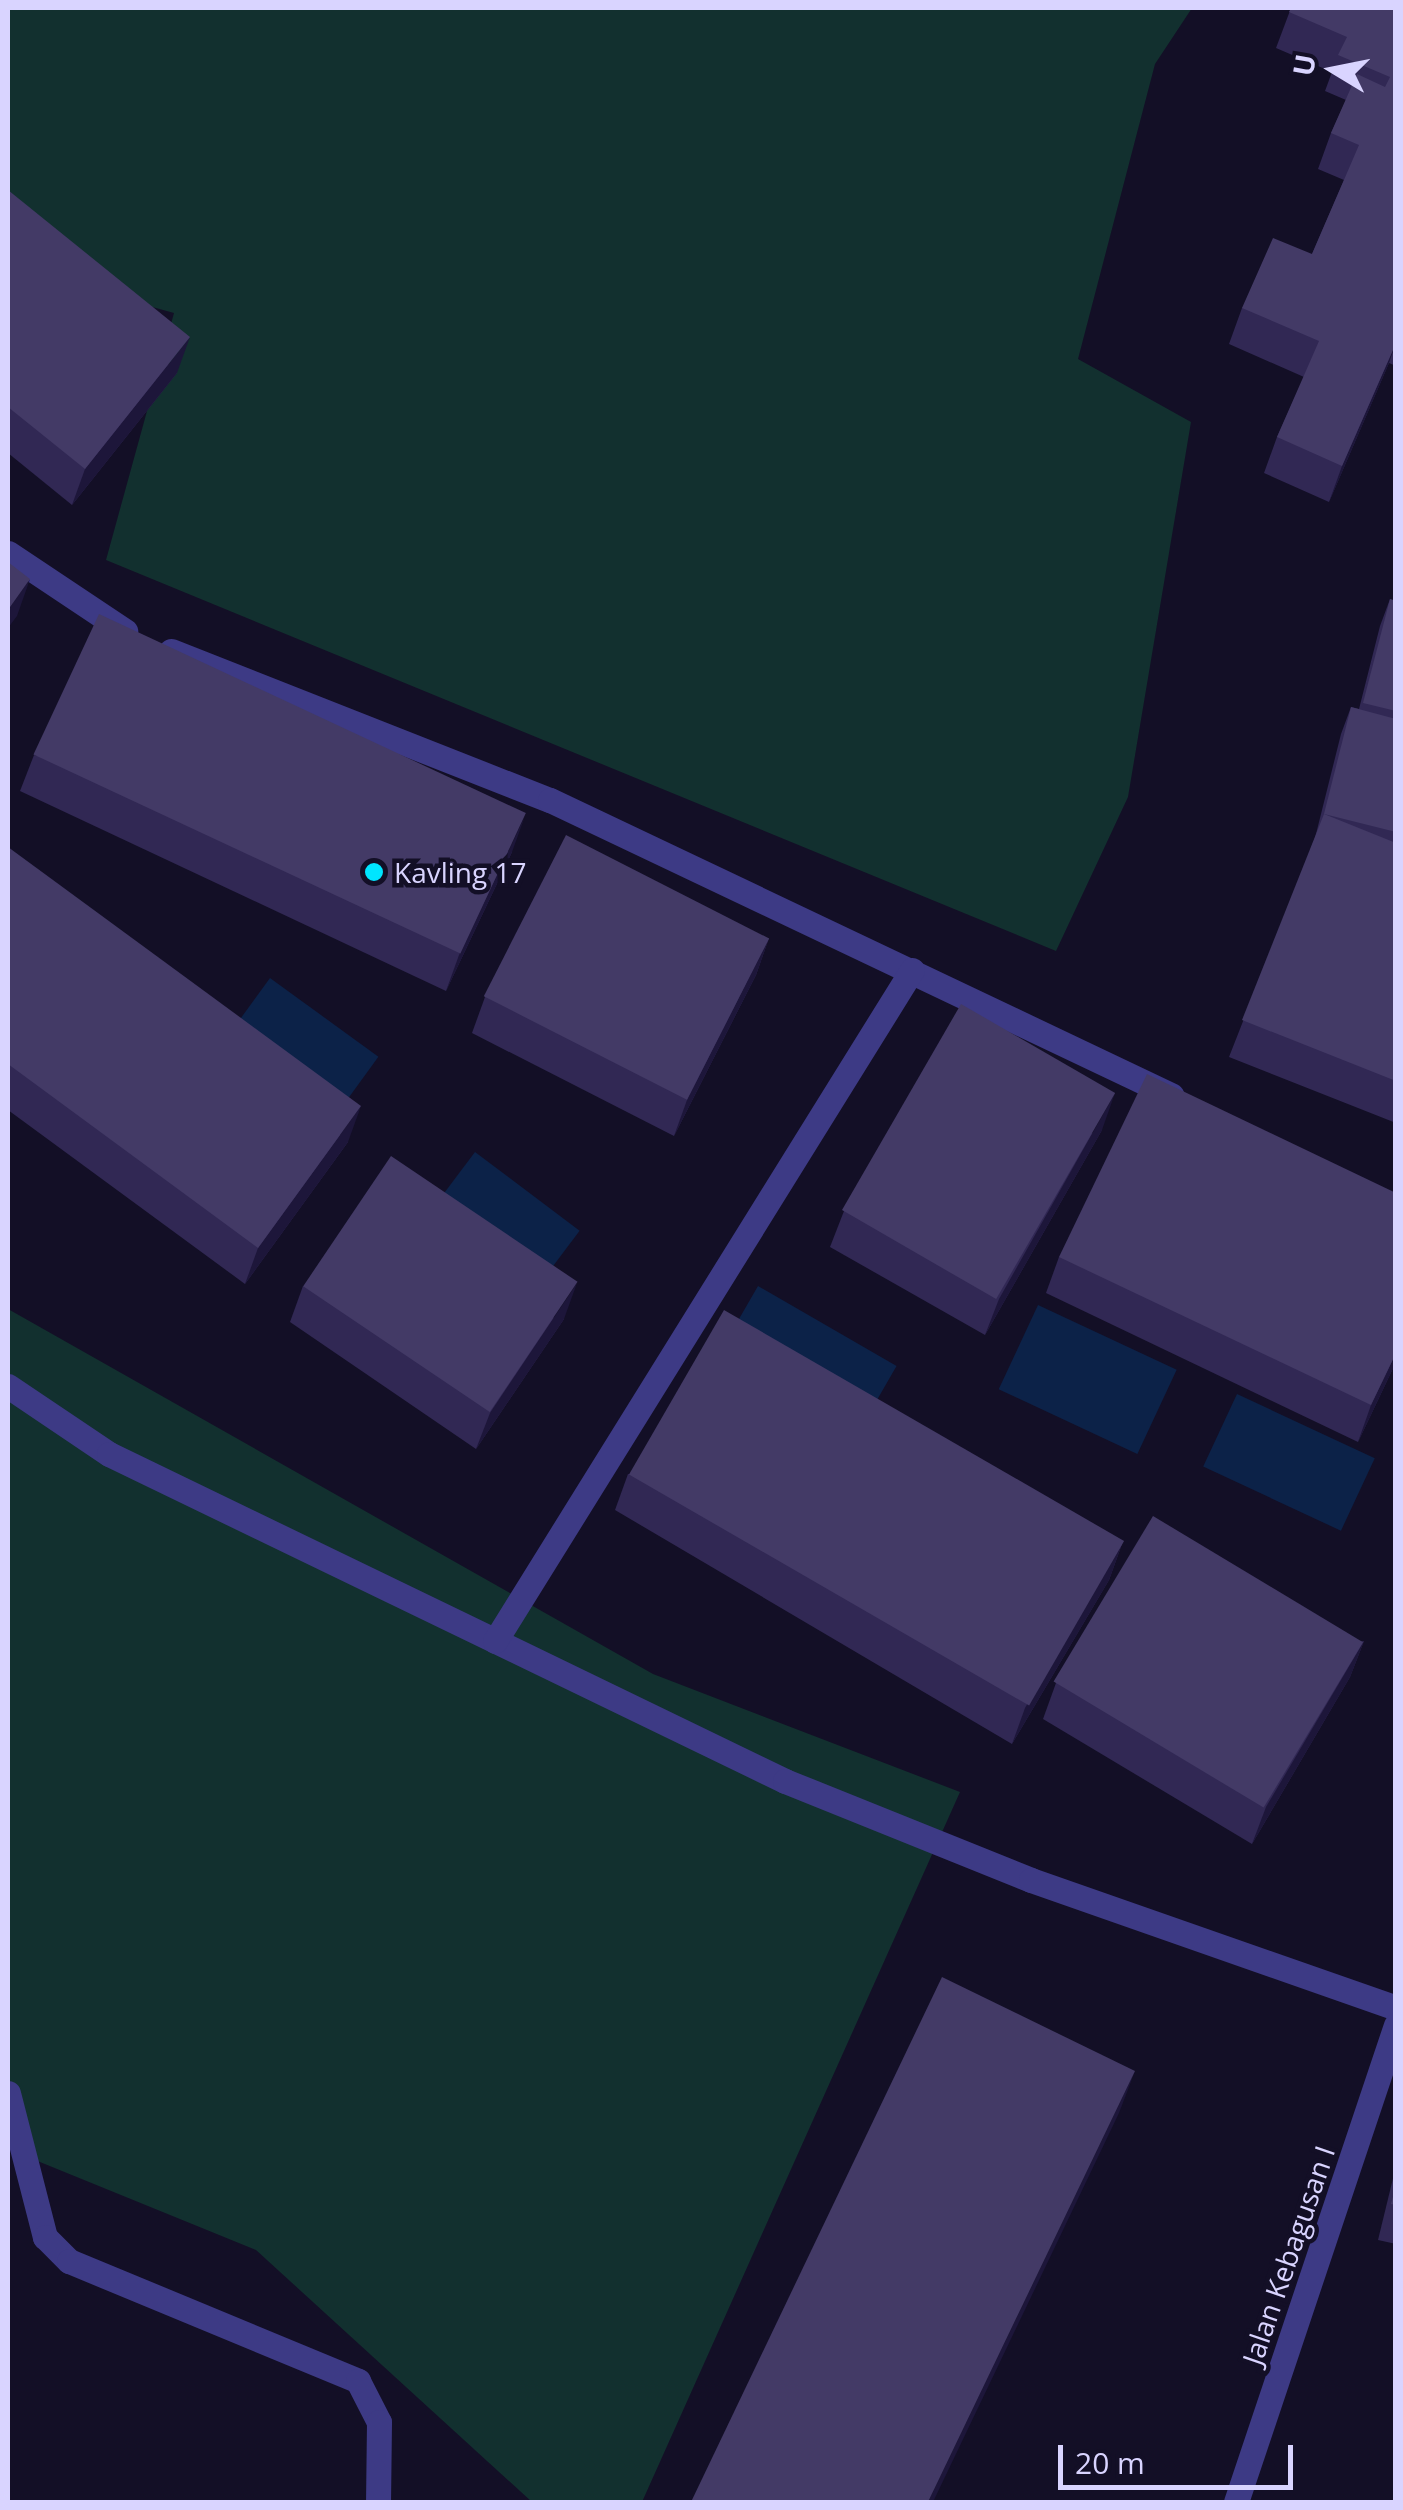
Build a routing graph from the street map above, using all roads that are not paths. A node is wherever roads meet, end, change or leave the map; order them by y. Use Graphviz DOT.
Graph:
graph roads {
  1 [pos="8,553"];
  2 [pos="912,970"];
  3 [pos="1199,1108"];
  4 [pos="8,1386"];
  5 [pos="495,1641"];
  6 [pos="1396,2008"];
  7 [pos="1394,2036"];
  8 [pos="8,2092"];
  9 [pos="378,2502"];
  10 [pos="1236,2502"];
  1 -- 2 [label="street"];
  2 -- 3 [label="street"];
  2 -- 5 [label="street"];
  4 -- 5 [label="street"];
  5 -- 6 [label="street"];
  7 -- 10 [label="street, Jalan Kebagusan I"];
  8 -- 9 [label="street"];
}
